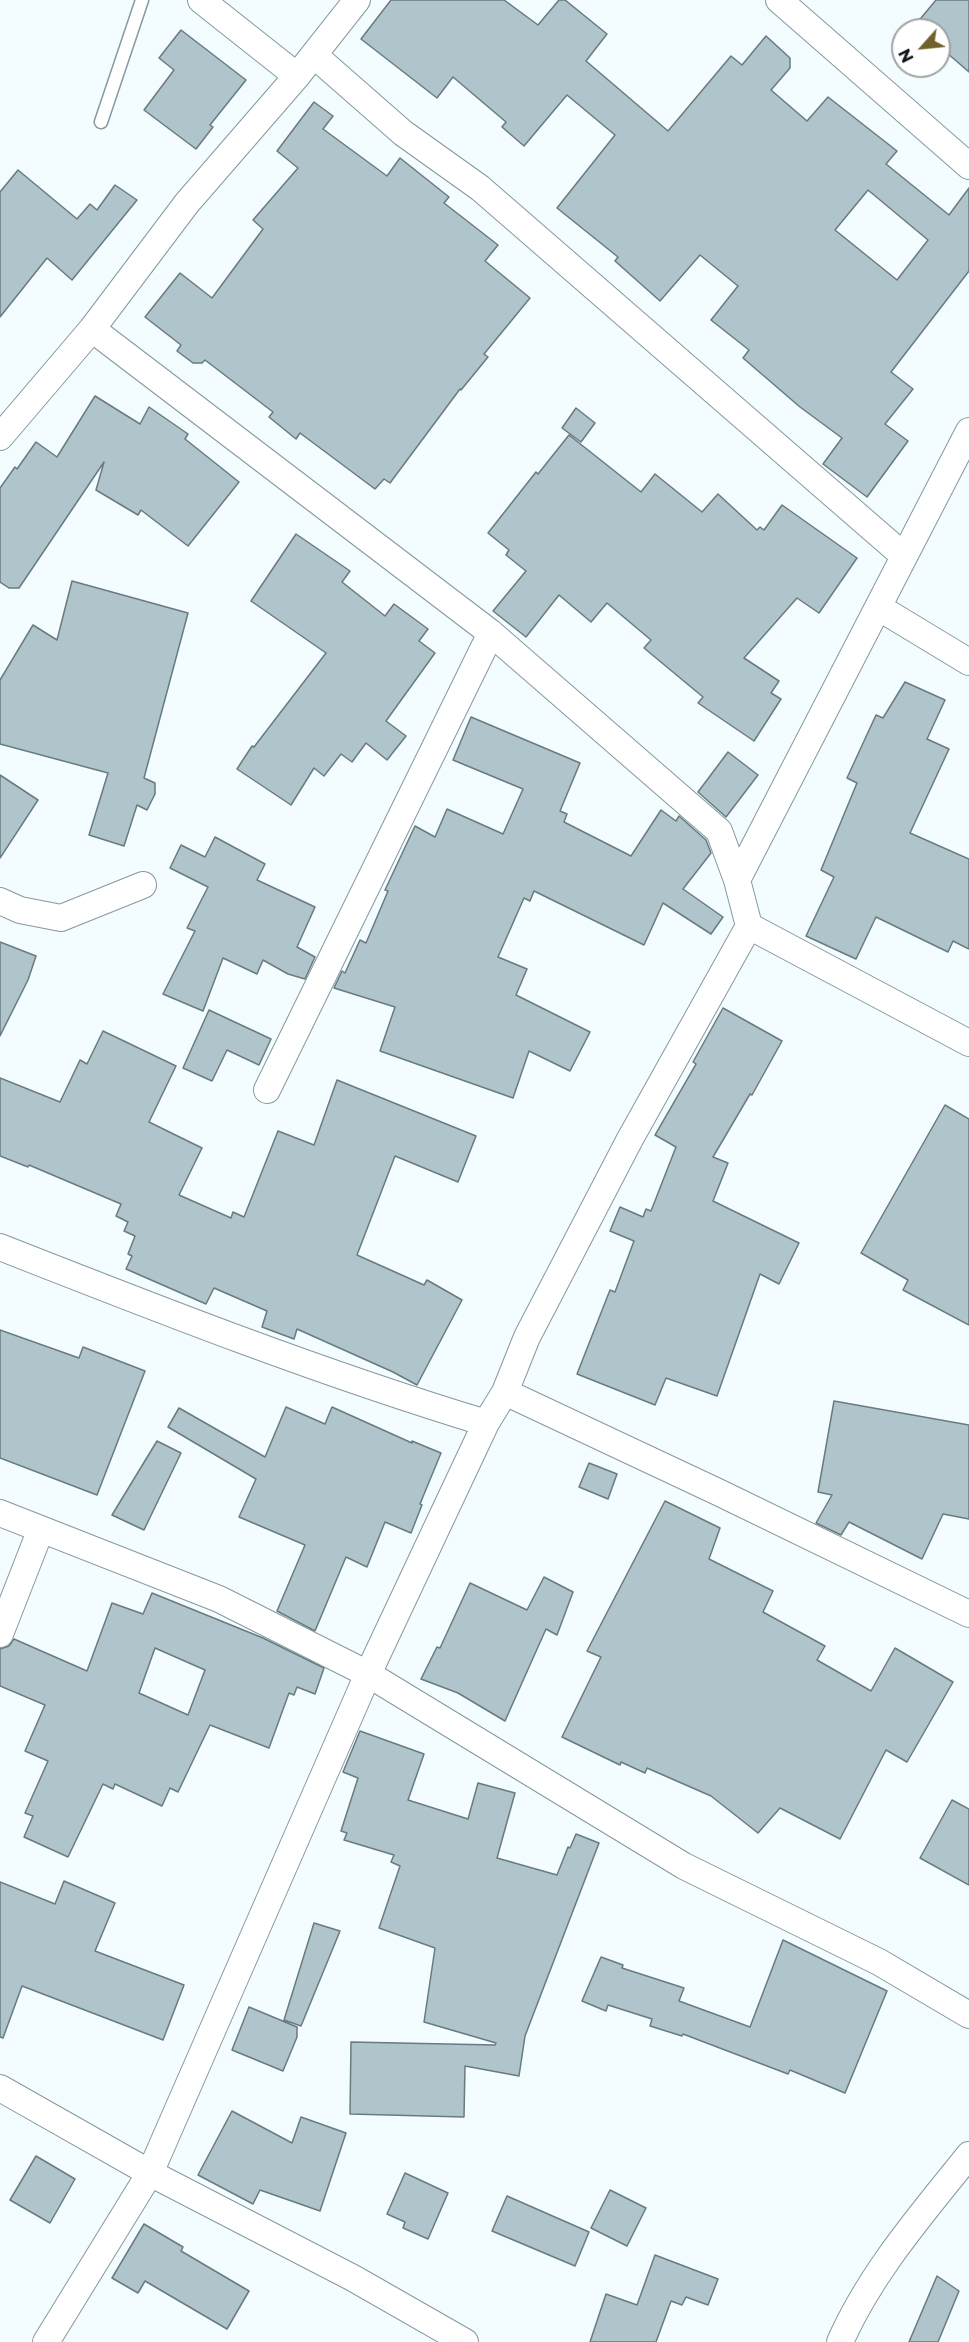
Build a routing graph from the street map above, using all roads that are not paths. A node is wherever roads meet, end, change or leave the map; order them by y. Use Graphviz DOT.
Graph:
graph roads {
  1 [pos="142,0"];
  2 [pos="201,0"];
  3 [pos="357,0"];
  4 [pos="779,0"];
  5 [pos="314,55"];
  6 [pos="297,76"];
  7 [pos="101,122"];
  8 [pos="969,166"];
  9 [pos="92,329"];
  10 [pos="969,431"];
  11 [pos="0,437"];
  12 [pos="904,556"];
  13 [pos="878,608"];
  14 [pos="491,633"];
  15 [pos="969,662"];
  16 [pos="737,880"];
  17 [pos="143,885"];
  18 [pos="0,901"];
  19 [pos="749,926"];
  20 [pos="969,1043"];
  21 [pos="267,1090"];
  22 [pos="0,1247"];
  23 [pos="505,1392"];
  24 [pos="486,1424"];
  25 [pos="0,1513"];
  26 [pos="41,1529"];
  27 [pos="969,1614"];
  28 [pos="0,1634"];
  29 [pos="368,1674"];
  30 [pos="969,2015"];
  31 [pos="0,2088"];
  32 [pos="969,2155"];
  33 [pos="150,2173"];
  34 [pos="46,2342"];
  35 [pos="465,2342"];
  36 [pos="840,2342"];
  1 -- 7 [label="lane"];
  2 -- 6 [label="street"];
  3 -- 5 [label="street"];
  4 -- 8 [label="street"];
  5 -- 6 [label="street"];
  5 -- 12 [label="street"];
  6 -- 9 [label="street"];
  9 -- 11 [label="street"];
  9 -- 14 [label="street"];
  10 -- 12 [label="street"];
  12 -- 13 [label="street"];
  13 -- 15 [label="street"];
  13 -- 16 [label="street"];
  14 -- 16 [label="street"];
  14 -- 21 [label="street"];
  16 -- 19 [label="street"];
  17 -- 18 [label="street"];
  19 -- 20 [label="street"];
  19 -- 23 [label="street"];
  22 -- 24 [label="street"];
  23 -- 24 [label="street"];
  23 -- 27 [label="street"];
  24 -- 29 [label="street"];
  25 -- 26 [label="street"];
  26 -- 28 [label="street"];
  26 -- 29 [label="street"];
  29 -- 30 [label="street"];
  29 -- 33 [label="street"];
  31 -- 33 [label="street"];
  32 -- 36 [label="street"];
  33 -- 34 [label="street"];
  33 -- 35 [label="street"];
}
